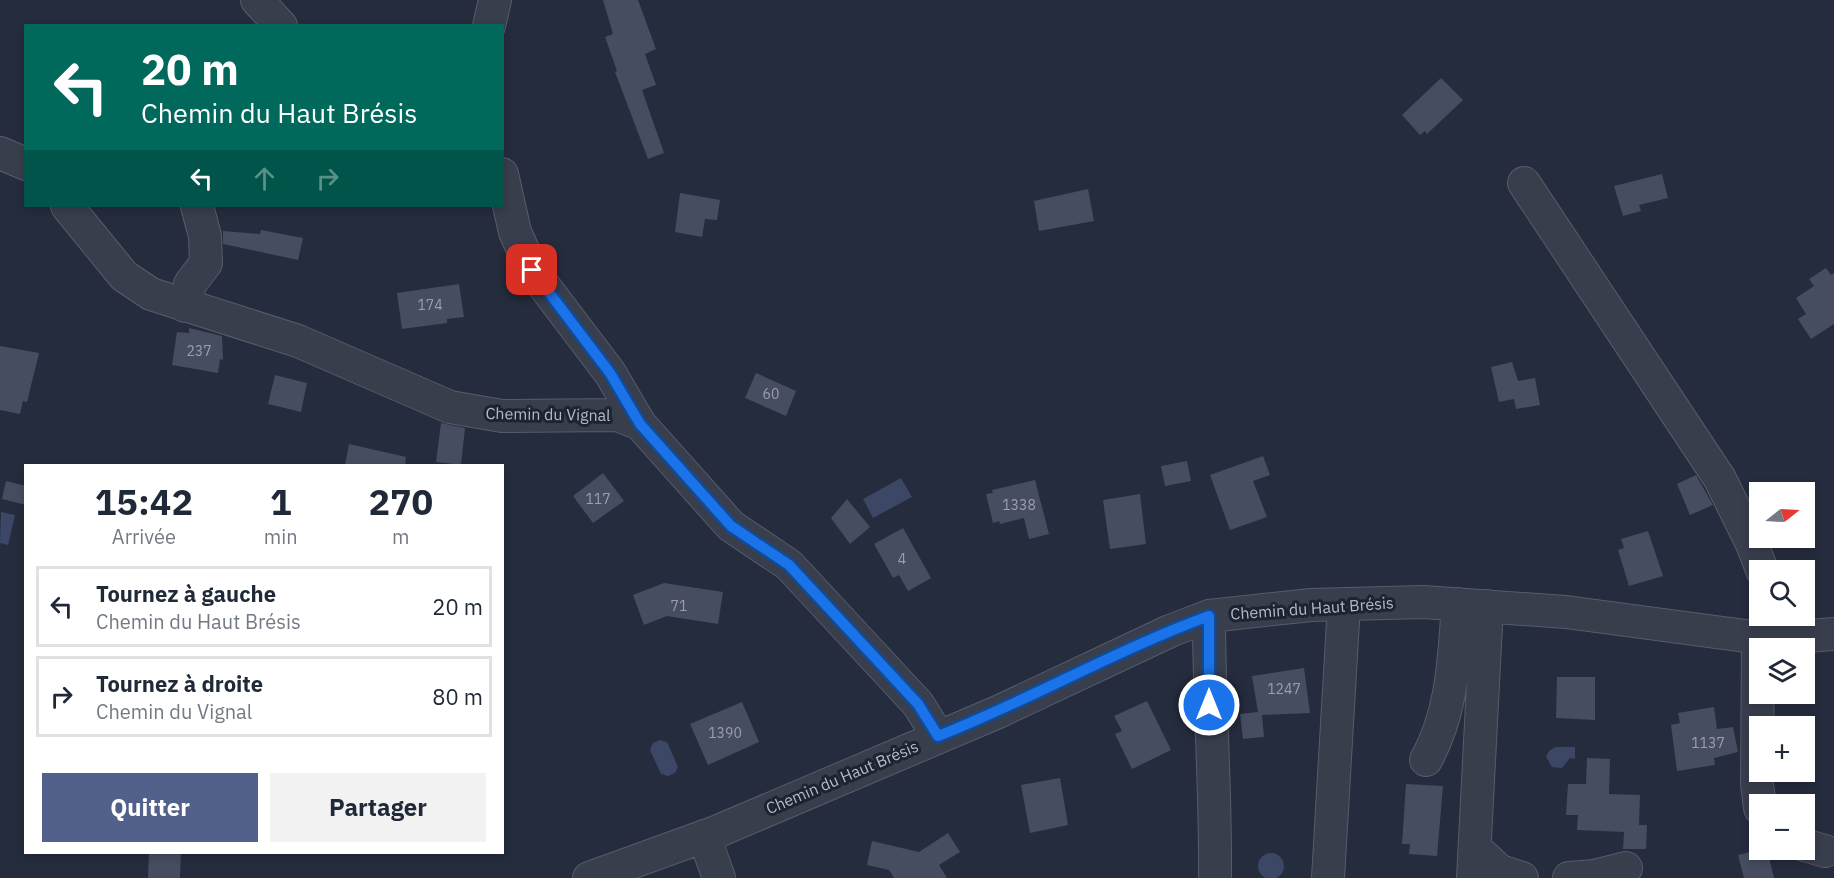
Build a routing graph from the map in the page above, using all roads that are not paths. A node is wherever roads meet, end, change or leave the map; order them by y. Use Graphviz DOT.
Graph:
graph roads {
  1 [pos="257,0"];
  2 [pos="495,0"];
  3 [pos="279,24"];
  4 [pos="489,24"];
  5 [pos="0,153"];
  6 [pos="24,163"];
  7 [pos="504,183"];
  8 [pos="1524,183"];
  9 [pos="68,207"];
  10 [pos="197,207"];
  11 [pos="185,306"];
  12 [pos="640,424"];
  13 [pos="1758,560"];
  14 [pos="1344,604"];
  15 [pos="1473,605"];
  16 [pos="1209,616"];
  17 [pos="1774,630"];
  18 [pos="1834,634"];
  19 [pos="938,736"];
  20 [pos="1426,760"];
  21 [pos="1758,794"];
  22 [pos="694,840"];
  23 [pos="1474,863"];
  24 [pos="1626,868"];
  25 [pos="589,878"];
  26 [pos="697,878"];
  27 [pos="719,878"];
  28 [pos="1215,878"];
  29 [pos="1328,878"];
  30 [pos="1522,878"];
  31 [pos="1569,878"];
  1 -- 3 [label="street"];
  2 -- 4 [label="street"];
  5 -- 6 [label="street"];
  7 -- 12 [label="street"];
  8 -- 13 [label="street"];
  9 -- 11 [label="street, Chemin du Vignal"];
  10 -- 11 [label="street"];
  11 -- 12 [label="street, Chemin du Vignal"];
  12 -- 19 [label="street"];
  14 -- 15 [label="street, Chemin du Haut Brésis"];
  14 -- 16 [label="street, Chemin du Haut Brésis"];
  14 -- 29 [label="street"];
  15 -- 17 [label="street, Chemin du Haut Brésis"];
  15 -- 20 [label="street"];
  15 -- 23 [label="street"];
  16 -- 19 [label="street, Chemin du Haut Brésis"];
  16 -- 28 [label="street"];
  17 -- 18 [label="street, Chemin du Haut Brésis"];
  17 -- 21 [label="street"];
  19 -- 22 [label="street, Chemin du Haut Brésis"];
  22 -- 25 [label="street, Chemin du Haut Brésis"];
  22 -- 26 [label="street"];
  22 -- 27 [label="street"];
  23 -- 30 [label="street"];
  24 -- 31 [label="street"];
}
